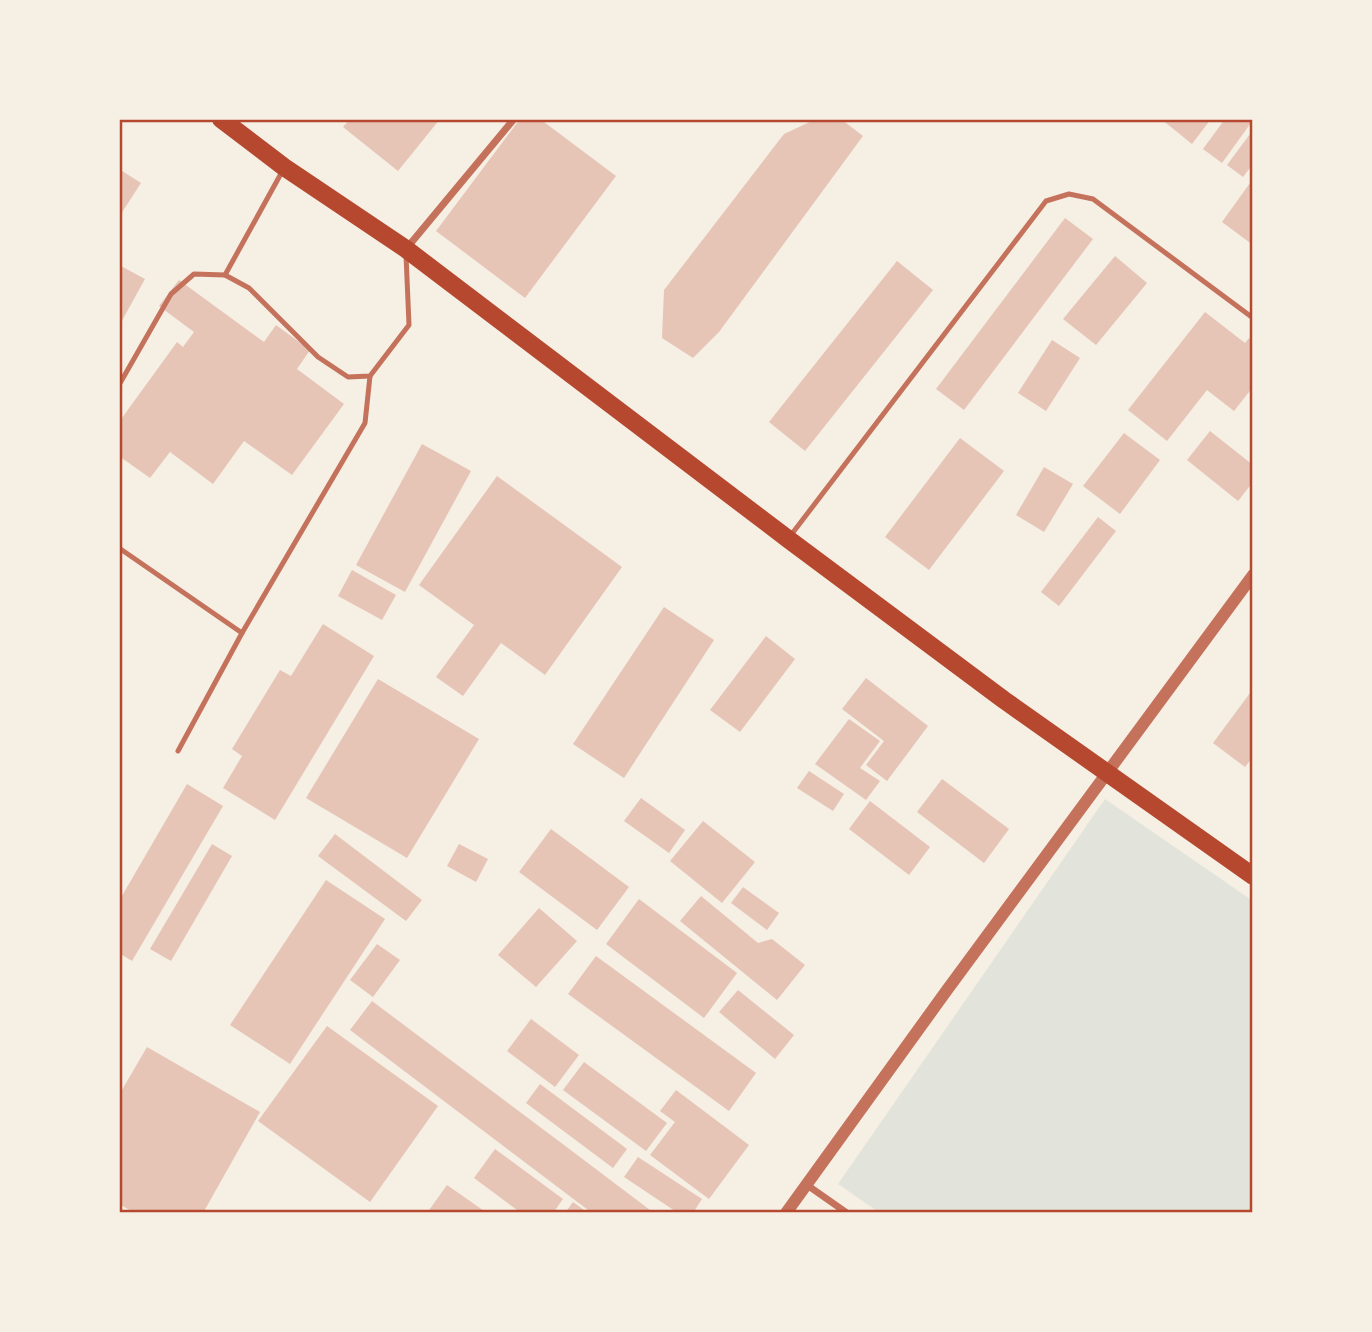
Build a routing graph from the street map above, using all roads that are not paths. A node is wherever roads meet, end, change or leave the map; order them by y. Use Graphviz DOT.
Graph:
graph roads {
  1 [pos="220,119"];
  2 [pos="514,119"];
  3 [pos="284,167"];
  4 [pos="406,249"];
  5 [pos="225,275"];
  6 [pos="1253,318"];
  7 [pos="370,376"];
  8 [pos="119,385"];
  9 [pos="788,540"];
  10 [pos="119,548"];
  11 [pos="1253,575"];
  12 [pos="242,633"];
  13 [pos="177,751"];
  14 [pos="1107,772"];
  15 [pos="1253,876"];
  16 [pos="807,1185"];
  17 [pos="786,1213"];
  18 [pos="847,1213"];
  1 -- 3 [label="main road"];
  2 -- 4 [label="street"];
  3 -- 4 [label="main road"];
  3 -- 5 [label="lane"];
  4 -- 7 [label="lane"];
  4 -- 9 [label="main road"];
  5 -- 7 [label="lane"];
  5 -- 8 [label="lane"];
  6 -- 9 [label="lane"];
  7 -- 12 [label="lane"];
  9 -- 14 [label="main road"];
  10 -- 12 [label="lane"];
  11 -- 14 [label="street"];
  12 -- 13 [label="lane"];
  14 -- 15 [label="main road"];
  14 -- 16 [label="street"];
  16 -- 17 [label="street"];
  16 -- 18 [label="street"];
}
